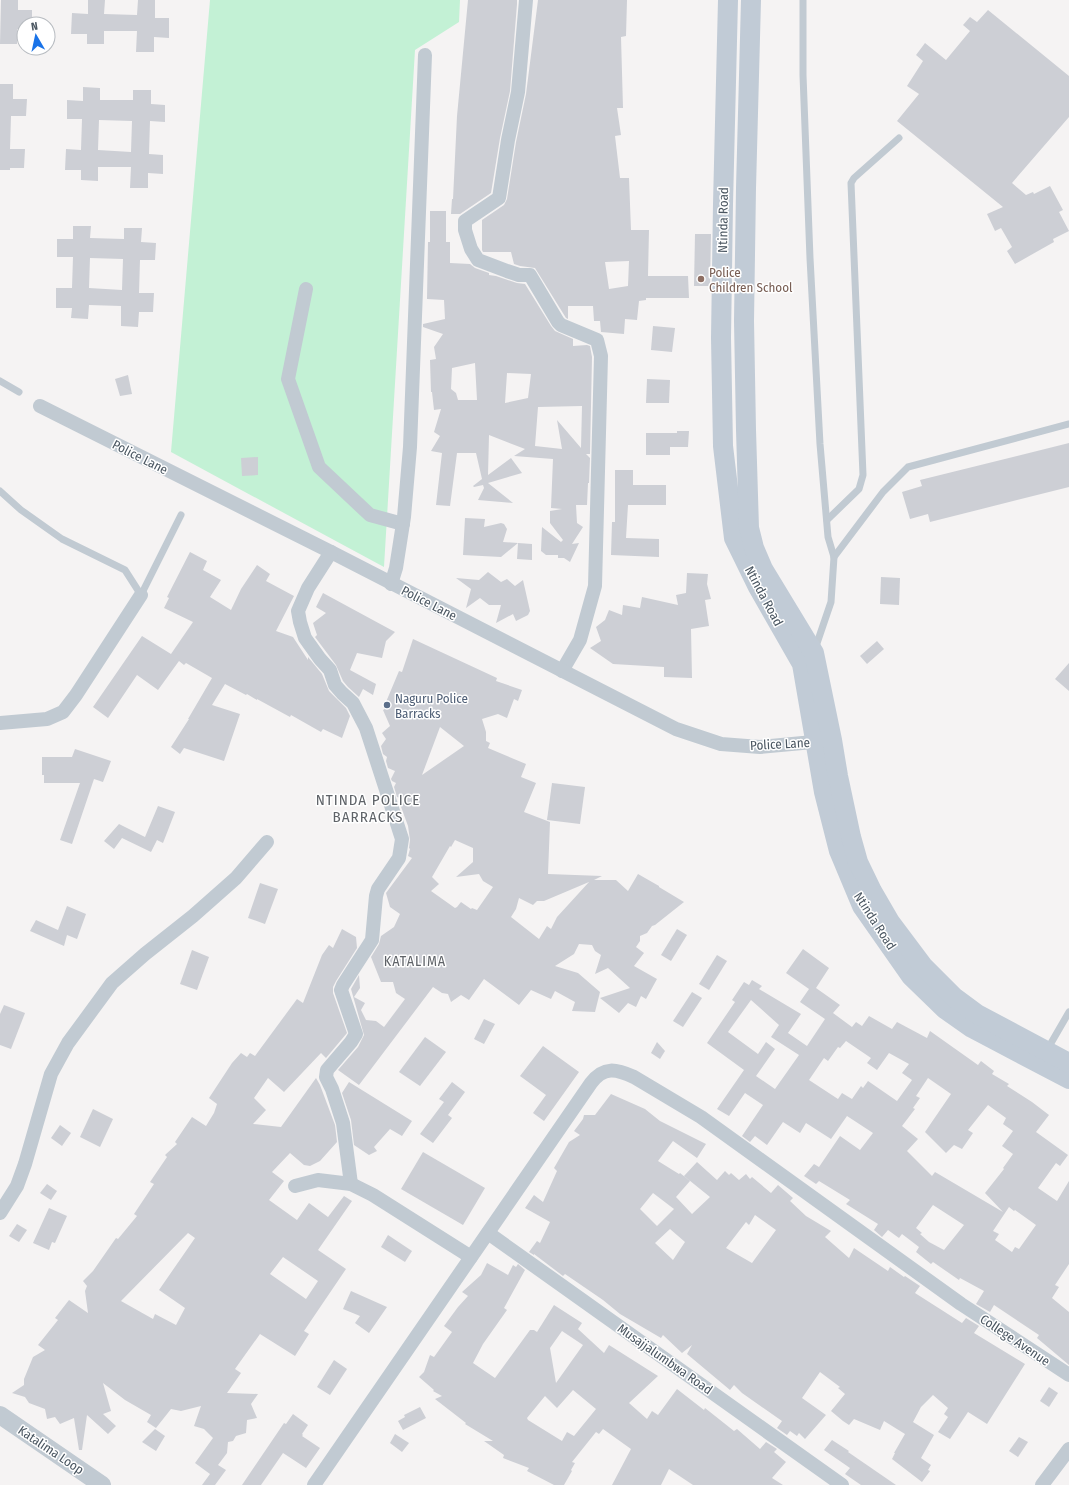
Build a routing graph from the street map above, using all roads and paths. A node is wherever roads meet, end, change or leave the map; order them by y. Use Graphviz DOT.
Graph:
graph roads {
  1 [pos="526,0"];
  2 [pos="728,0"];
  3 [pos="751,0"];
  4 [pos="802,0"];
  5 [pos="425,55"];
  6 [pos="899,138"];
  7 [pos="306,289"];
  8 [pos="0,381"];
  9 [pos="18,392"];
  10 [pos="40,406"];
  11 [pos="1069,424"];
  12 [pos="0,490"];
  13 [pos="182,515"];
  14 [pos="827,520"];
  15 [pos="403,524"];
  16 [pos="331,552"];
  17 [pos="834,558"];
  18 [pos="391,584"];
  19 [pos="141,595"];
  20 [pos="814,653"];
  21 [pos="562,671"];
  22 [pos="0,724"];
  23 [pos="824,741"];
  24 [pos="267,842"];
  25 [pos="1069,1012"];
  26 [pos="1046,1052"];
  27 [pos="1069,1063"];
  28 [pos="1069,1079"];
  29 [pos="351,1184"];
  30 [pos="296,1186"];
  31 [pos="0,1213"];
  32 [pos="488,1233"];
  33 [pos="470,1258"];
  34 [pos="1069,1376"];
  35 [pos="0,1415"];
  36 [pos="1069,1449"];
  37 [pos="102,1485"];
  38 [pos="314,1485"];
  39 [pos="842,1485"];
  40 [pos="1042,1485"];
  1 -- 21 [label="street"];
  2 -- 23 [label="main road, Ntinda Road"];
  3 -- 20 [label="main road, Ntinda Road"];
  4 -- 14 [label="lane"];
  5 -- 15 [label="street"];
  6 -- 14 [label="lane"];
  7 -- 15 [label="street"];
  8 -- 9 [label="lane"];
  10 -- 16 [label="street, Police Lane"];
  11 -- 17 [label="lane"];
  12 -- 19 [label="lane"];
  13 -- 19 [label="lane"];
  14 -- 17 [label="lane"];
  15 -- 18 [label="street"];
  16 -- 18 [label="street, Police Lane"];
  16 -- 29 [label="street"];
  17 -- 20 [label="lane"];
  18 -- 21 [label="street, Police Lane"];
  19 -- 22 [label="street"];
  20 -- 23 [label="main road, Ntinda Road"];
  21 -- 23 [label="street, Police Lane"];
  23 -- 26 [label="main road, Ntinda Road"];
  23 -- 28 [label="main road, Ntinda Road"];
  24 -- 31 [label="street"];
  25 -- 26 [label="lane"];
  26 -- 27 [label="main road, Ntinda Road"];
  29 -- 30 [label="street"];
  29 -- 33 [label="street"];
  32 -- 33 [label="street, College Avenue"];
  32 -- 34 [label="street, College Avenue"];
  32 -- 39 [label="street, Musajjalumbwa Road"];
  33 -- 38 [label="street, College Avenue"];
  35 -- 37 [label="street, Katalima Loop"];
  36 -- 40 [label="street"];
}
